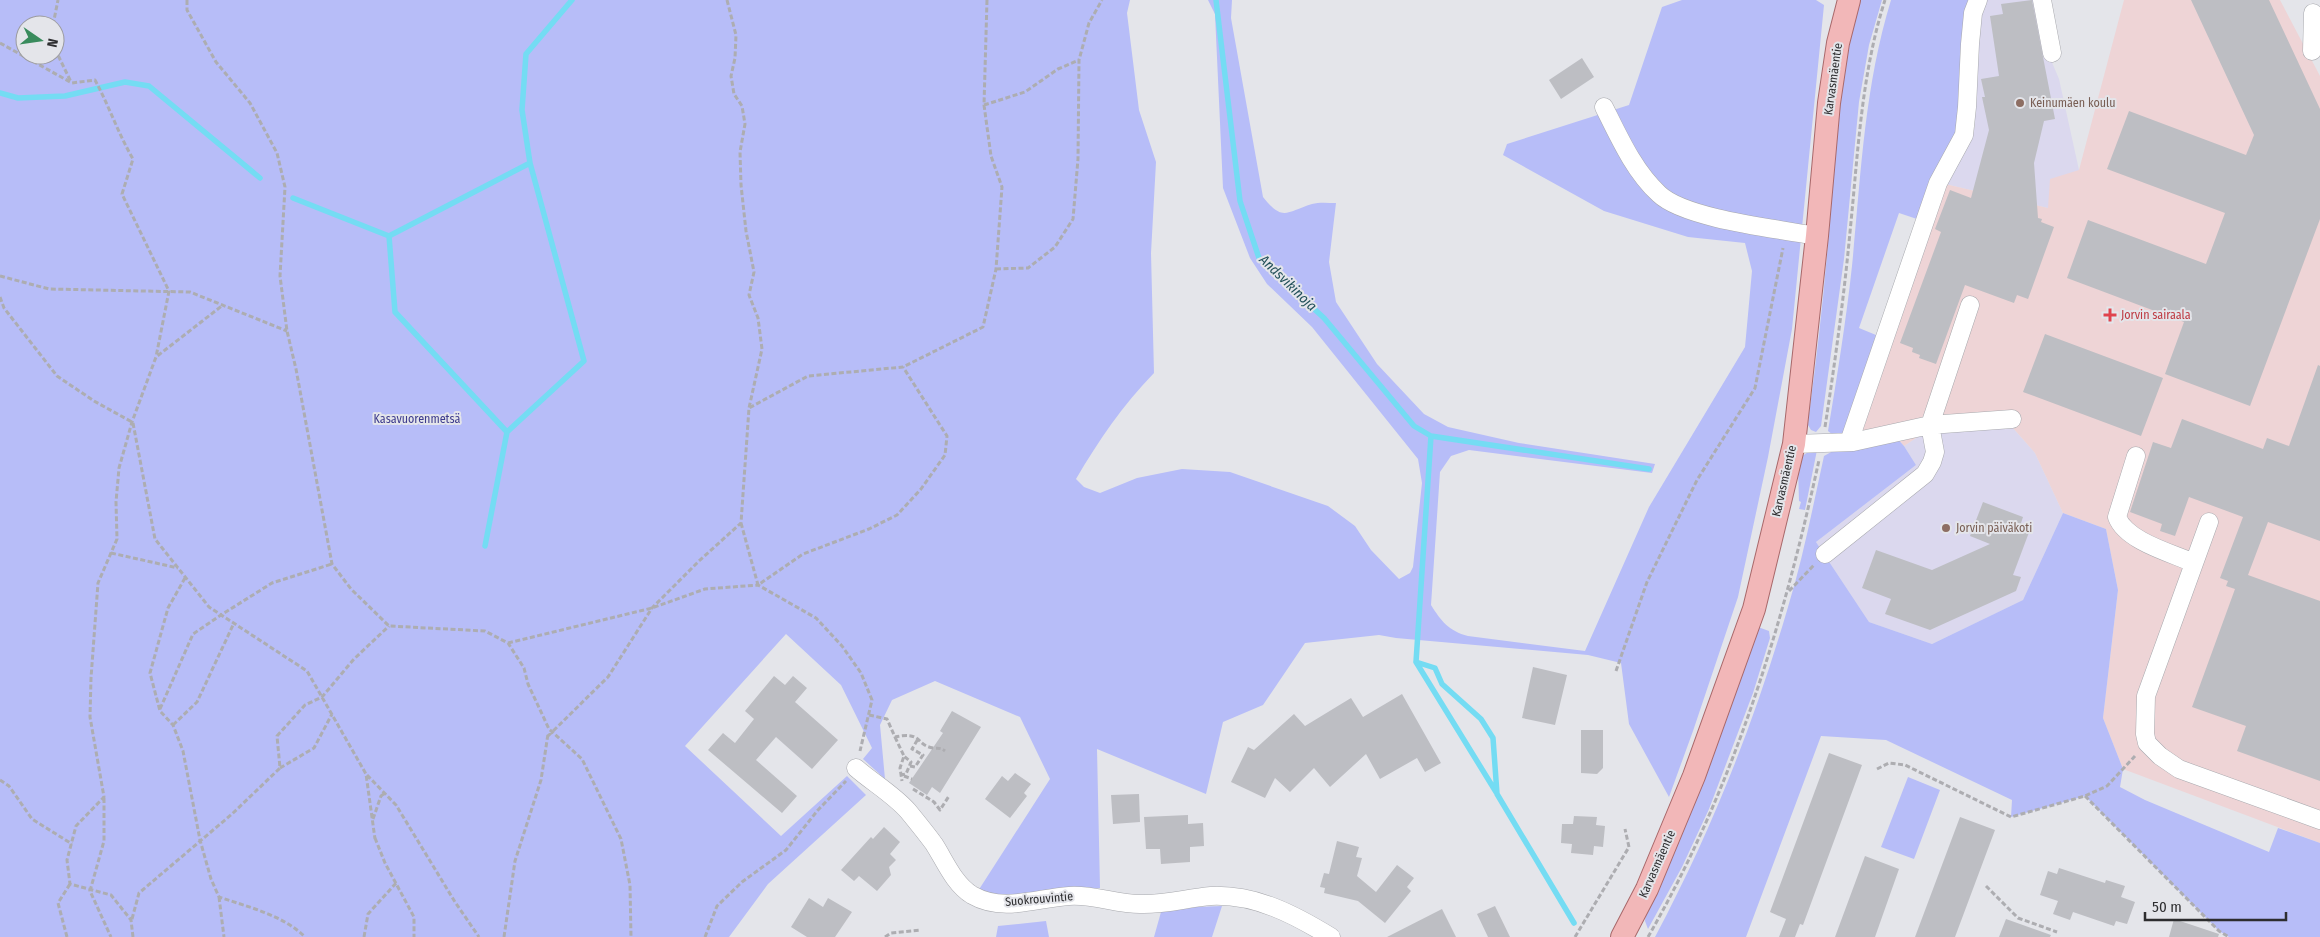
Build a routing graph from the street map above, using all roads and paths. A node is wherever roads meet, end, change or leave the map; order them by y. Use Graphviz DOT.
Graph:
graph roads {
  1 [pos="58,0"];
  2 [pos="187,0"];
  3 [pos="727,0"];
  4 [pos="987,0"];
  5 [pos="1102,0"];
  6 [pos="1849,0"];
  7 [pos="1978,0"];
  8 [pos="2042,0"];
  9 [pos="2315,12"];
  10 [pos="55,15"];
  11 [pos="2320,43"];
  12 [pos="0,44"];
  13 [pos="2052,53"];
  14 [pos="1080,60"];
  15 [pos="63,65"];
  16 [pos="72,82"];
  17 [pos="984,105"];
  18 [pos="1604,107"];
  19 [pos="1786,230"];
  20 [pos="1817,236"];
  21 [pos="996,269"];
  22 [pos="0,276"];
  23 [pos="169,291"];
  24 [pos="0,297"];
  25 [pos="223,305"];
  26 [pos="1970,305"];
  27 [pos="287,331"];
  28 [pos="156,357"];
  29 [pos="904,367"];
  30 [pos="749,408"];
  31 [pos="2012,419"];
  32 [pos="132,422"];
  33 [pos="1930,424"];
  34 [pos="1849,442"];
  35 [pos="1794,444"];
  36 [pos="2136,456"];
  37 [pos="2209,522"];
  38 [pos="741,523"];
  39 [pos="110,553"];
  40 [pos="1825,554"];
  41 [pos="2194,562"];
  42 [pos="332,564"];
  43 [pos="178,568"];
  44 [pos="186,578"];
  45 [pos="758,585"];
  46 [pos="1788,592"];
  47 [pos="652,608"];
  48 [pos="220,615"];
  49 [pos="234,623"];
  50 [pos="388,626"];
  51 [pos="508,644"];
  52 [pos="1616,671"];
  53 [pos="322,697"];
  54 [pos="160,711"];
  55 [pos="332,714"];
  56 [pos="869,715"];
  57 [pos="173,725"];
  58 [pos="551,730"];
  59 [pos="895,737"];
  60 [pos="918,739"];
  61 [pos="2147,742"];
  62 [pos="945,750"];
  63 [pos="904,756"];
  64 [pos="910,766"];
  65 [pos="280,768"];
  66 [pos="856,768"];
  67 [pos="1877,769"];
  68 [pos="366,774"];
  69 [pos="902,776"];
  70 [pos="912,779"];
  71 [pos="0,780"];
  72 [pos="385,793"];
  73 [pos="949,796"];
  74 [pos="2085,796"];
  75 [pos="104,797"];
  76 [pos="2320,820"];
  77 [pos="1626,829"];
  78 [pos="375,839"];
  79 [pos="200,840"];
  80 [pos="72,844"];
  81 [pos="397,882"];
  82 [pos="70,884"];
  83 [pos="1986,886"];
  84 [pos="90,890"];
  85 [pos="219,897"];
  86 [pos="131,920"];
  87 [pos="921,930"];
  88 [pos="2057,932"];
  89 [pos="67,937"];
  90 [pos="110,937"];
  91 [pos="133,937"];
  92 [pos="224,937"];
  93 [pos="305,937"];
  94 [pos="364,937"];
  95 [pos="414,937"];
  96 [pos="479,937"];
  97 [pos="504,937"];
  98 [pos="631,937"];
  99 [pos="706,937"];
  100 [pos="885,937"];
  101 [pos="1331,937"];
  102 [pos="1575,937"];
  103 [pos="1622,937"];
  104 [pos="2230,937"];
  1 -- 10 [label="path"];
  2 -- 27 [label="path"];
  3 -- 30 [label="path"];
  4 -- 17 [label="path"];
  5 -- 14 [label="path"];
  6 -- 20 [label="main road, Karvasmäentie"];
  7 -- 34 [label="street"];
  8 -- 13 [label="street"];
  9 -- 11 [label="street"];
  12 -- 16 [label="path"];
  14 -- 17 [label="path"];
  14 -- 21 [label="path"];
  15 -- 16 [label="path"];
  16 -- 23 [label="path"];
  17 -- 21 [label="path"];
  18 -- 19 [label="street"];
  19 -- 20 [label="street"];
  19 -- 52 [label="path"];
  20 -- 35 [label="main road, Karvasmäentie"];
  21 -- 29 [label="path"];
  22 -- 23 [label="path"];
  23 -- 25 [label="path"];
  23 -- 28 [label="path"];
  24 -- 32 [label="path"];
  25 -- 27 [label="path"];
  25 -- 28 [label="path"];
  26 -- 33 [label="street"];
  27 -- 42 [label="path"];
  28 -- 32 [label="path"];
  29 -- 30 [label="path"];
  29 -- 45 [label="path"];
  30 -- 38 [label="path"];
  31 -- 33 [label="street"];
  32 -- 39 [label="path"];
  32 -- 43 [label="path"];
  33 -- 34 [label="street"];
  33 -- 40 [label="street"];
  34 -- 35 [label="street"];
  35 -- 103 [label="main road, Karvasmäentie"];
  36 -- 41 [label="street"];
  37 -- 41 [label="street"];
  38 -- 45 [label="path"];
  38 -- 47 [label="path"];
  39 -- 43 [label="path"];
  39 -- 75 [label="path"];
  40 -- 46 [label="path"];
  41 -- 61 [label="street"];
  42 -- 48 [label="path"];
  42 -- 50 [label="path"];
  43 -- 44 [label="path"];
  44 -- 48 [label="path"];
  44 -- 54 [label="path"];
  45 -- 47 [label="path"];
  45 -- 56 [label="path"];
  47 -- 51 [label="path"];
  47 -- 58 [label="path"];
  48 -- 49 [label="path"];
  48 -- 54 [label="path"];
  49 -- 53 [label="path"];
  49 -- 57 [label="path"];
  50 -- 51 [label="path"];
  50 -- 53 [label="path"];
  51 -- 58 [label="path"];
  53 -- 55 [label="path"];
  53 -- 65 [label="path"];
  54 -- 57 [label="path"];
  55 -- 65 [label="path"];
  55 -- 68 [label="path"];
  56 -- 59 [label="path"];
  56 -- 66 [label="path"];
  57 -- 79 [label="path"];
  58 -- 97 [label="path"];
  58 -- 98 [label="path"];
  59 -- 60 [label="path"];
  59 -- 63 [label="path"];
  60 -- 62 [label="path"];
  60 -- 64 [label="path"];
  61 -- 74 [label="path"];
  61 -- 76 [label="street"];
  63 -- 64 [label="path"];
  63 -- 69 [label="path"];
  64 -- 69 [label="path"];
  65 -- 79 [label="path"];
  66 -- 99 [label="path"];
  66 -- 101 [label="street, Suokrouvintie"];
  67 -- 74 [label="path"];
  68 -- 72 [label="path"];
  68 -- 78 [label="path"];
  69 -- 70 [label="path"];
  69 -- 73 [label="path"];
  71 -- 80 [label="path"];
  72 -- 78 [label="path"];
  72 -- 96 [label="path"];
  74 -- 104 [label="path"];
  75 -- 80 [label="path"];
  75 -- 84 [label="path"];
  77 -- 102 [label="path"];
  78 -- 81 [label="path"];
  79 -- 85 [label="path"];
  79 -- 86 [label="path"];
  80 -- 82 [label="path"];
  81 -- 94 [label="path"];
  81 -- 95 [label="path"];
  82 -- 84 [label="path"];
  82 -- 89 [label="path"];
  83 -- 88 [label="path"];
  84 -- 86 [label="path"];
  84 -- 90 [label="path"];
  85 -- 92 [label="path"];
  85 -- 93 [label="path"];
  86 -- 91 [label="path"];
  87 -- 100 [label="path"];
}
